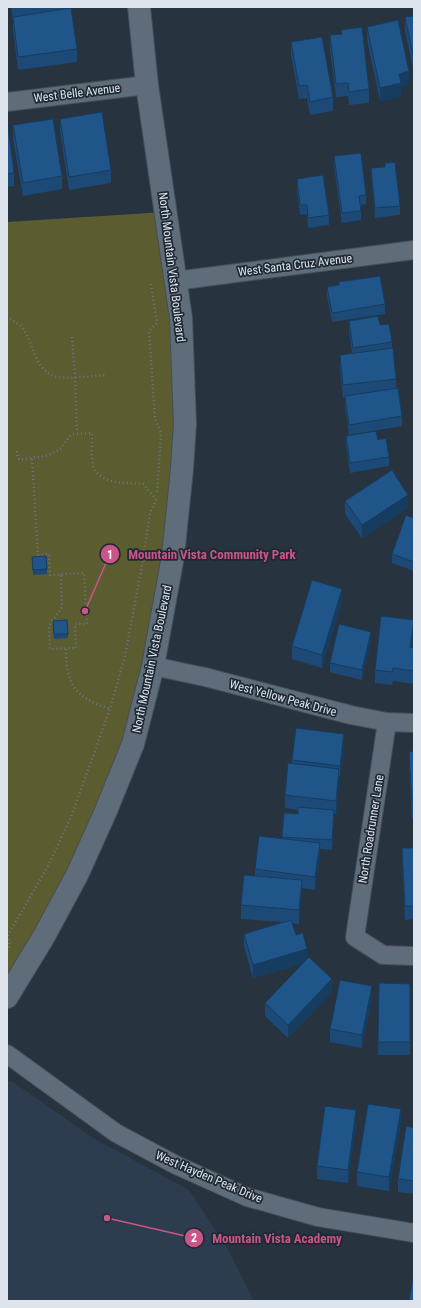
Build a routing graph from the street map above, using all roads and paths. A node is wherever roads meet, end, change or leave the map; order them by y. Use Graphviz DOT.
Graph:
graph roads {
  1 [pos="139,7"];
  2 [pos="147,85"];
  3 [pos="7,102"];
  4 [pos="414,250"];
  5 [pos="175,281"];
  6 [pos="151,284"];
  7 [pos="7,316"];
  8 [pos="72,337"];
  9 [pos="106,375"];
  10 [pos="75,377"];
  11 [pos="77,433"];
  12 [pos="17,451"];
  13 [pos="32,459"];
  14 [pos="157,499"];
  15 [pos="60,575"];
  16 [pos="66,649"];
  17 [pos="153,666"];
  18 [pos="110,709"];
  19 [pos="387,722"];
  20 [pos="414,723"];
  21 [pos="7,951"];
  22 [pos="414,956"];
  23 [pos="7,996"];
  24 [pos="7,1054"];
  25 [pos="414,1233"];
  1 -- 2 [label="street, North Mountain Vista Boulevard"];
  2 -- 3 [label="street, West Belle Avenue"];
  2 -- 5 [label="street, North Mountain Vista Boulevard"];
  4 -- 5 [label="street, West Santa Cruz Avenue"];
  5 -- 17 [label="street, North Mountain Vista Boulevard"];
  6 -- 14 [label="path"];
  7 -- 10 [label="path"];
  8 -- 10 [label="path"];
  9 -- 10 [label="path"];
  10 -- 11 [label="path"];
  11 -- 13 [label="path"];
  11 -- 14 [label="path"];
  12 -- 13 [label="path"];
  13 -- 15 [label="path"];
  14 -- 18 [label="path"];
  15 -- 16 [label="path"];
  15 -- 16 [label="path"];
  16 -- 18 [label="path"];
  17 -- 19 [label="street, West Yellow Peak Drive"];
  17 -- 23 [label="street, North Mountain Vista Boulevard"];
  18 -- 21 [label="path"];
  19 -- 20 [label="street, West Yellow Peak Drive"];
  19 -- 22 [label="street, North Roadrunner Lane"];
  24 -- 25 [label="street, West Hayden Peak Drive"];
}
